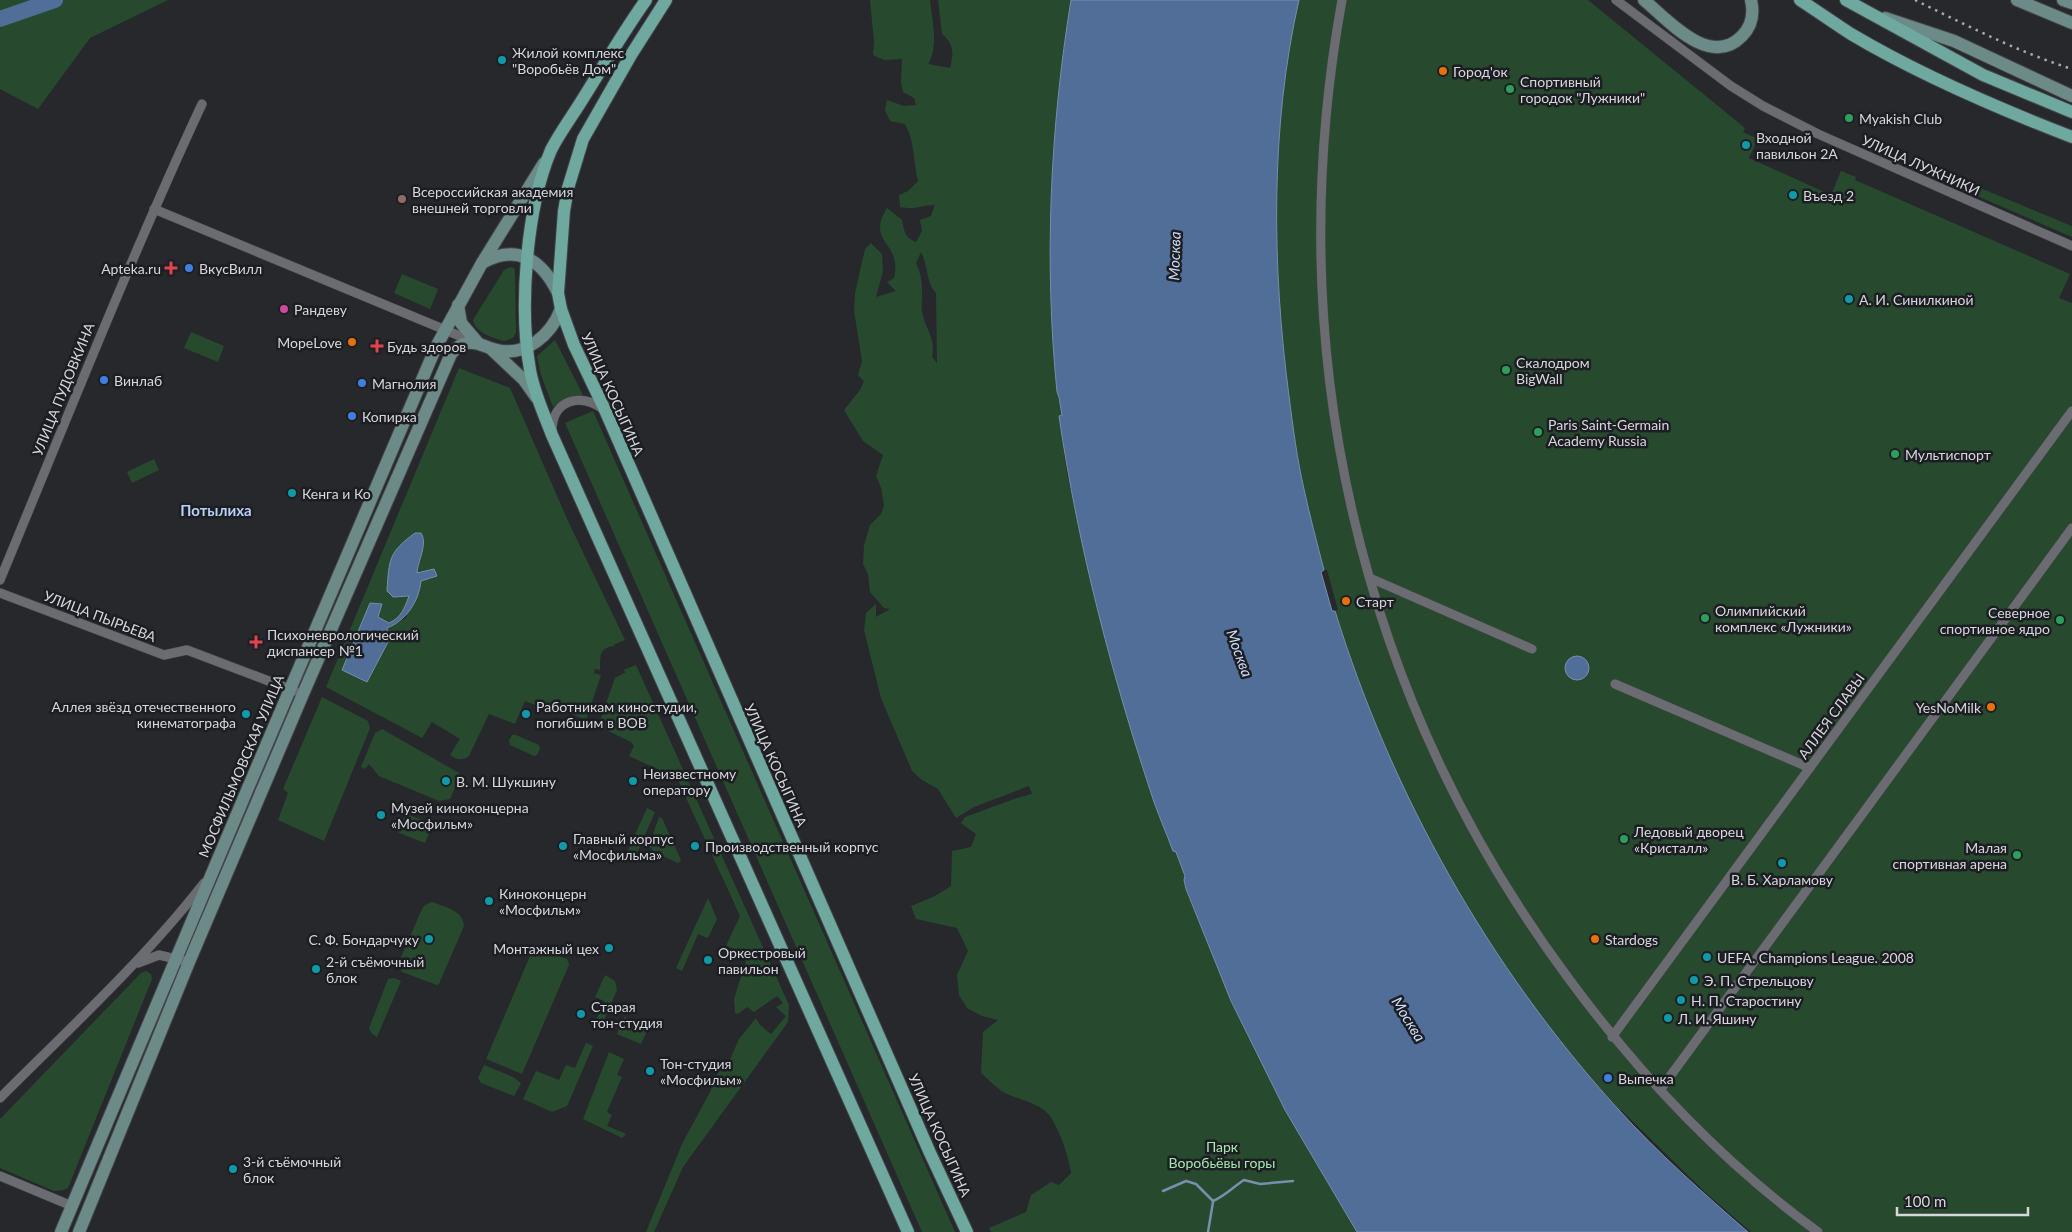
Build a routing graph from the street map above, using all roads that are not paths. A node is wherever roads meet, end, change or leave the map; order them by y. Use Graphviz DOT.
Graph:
graph roads {
  1 [pos="646,0"];
  2 [pos="666,0"];
  3 [pos="1342,0"];
  4 [pos="1616,0"];
  5 [pos="1644,0"];
  6 [pos="1751,0"];
  7 [pos="1800,0"];
  8 [pos="1846,0"];
  9 [pos="2017,0"];
  10 [pos="2063,0"];
  11 [pos="2072,3"];
  12 [pos="1864,11"];
  13 [pos="2072,23"];
  14 [pos="2072,96"];
  15 [pos="202,104"];
  16 [pos="574,112"];
  17 [pos="2072,112"];
  18 [pos="590,126"];
  19 [pos="2072,137"];
  20 [pos="552,150"];
  21 [pos="154,209"];
  22 [pos="2072,246"];
  23 [pos="527,258"];
  24 [pos="482,263"];
  25 [pos="558,293"];
  26 [pos="458,305"];
  27 [pos="561,309"];
  28 [pos="444,330"];
  29 [pos="484,346"];
  30 [pos="527,347"];
  31 [pos="539,401"];
  32 [pos="604,410"];
  33 [pos="2072,411"];
  34 [pos="552,435"];
  35 [pos="2072,528"];
  36 [pos="1370,578"];
  37 [pos="0,580"];
  38 [pos="0,593"];
  39 [pos="1532,649"];
  40 [pos="1615,684"];
  41 [pos="290,689"];
  42 [pos="302,694"];
  43 [pos="1810,768"];
  44 [pos="212,872"];
  45 [pos="176,957"];
  46 [pos="189,962"];
  47 [pos="135,964"];
  48 [pos="1612,1037"];
  49 [pos="1660,1090"];
  50 [pos="0,1098"];
  51 [pos="0,1176"];
  52 [pos="72,1206"];
  53 [pos="61,1232"];
  54 [pos="78,1232"];
  55 [pos="908,1232"];
  56 [pos="967,1232"];
  57 [pos="1818,1232"];
  1 -- 16 [label="main road, МОСФИЛЬМОВСКАЯ УЛИЦА"];
  2 -- 18 [label="main road, УЛИЦА КОСЫГИНА"];
  3 -- 36 [label="street"];
  4 -- 22 [label="street, УЛИЦА ЛУЖНИКИ"];
  5 -- 6 [label="main road"];
  7 -- 19 [label="main road"];
  8 -- 12 [label="main road"];
  9 -- 13 [label="main road"];
  10 -- 11 [label="main road"];
  12 -- 14 [label="main road"];
  12 -- 17 [label="main road"];
  15 -- 21 [label="street, УЛИЦА ПУДОВКИНА"];
  16 -- 18 [label="main road"];
  16 -- 20 [label="main road, МОСФИЛЬМОВСКАЯ УЛИЦА"];
  18 -- 25 [label="main road, УЛИЦА КОСЫГИНА"];
  20 -- 23 [label="main road"];
  20 -- 24 [label="main road, МОСФИЛЬМОВСКАЯ УЛИЦА"];
  21 -- 28 [label="street"];
  21 -- 37 [label="street, УЛИЦА ПУДОВКИНА"];
  23 -- 24 [label="main road, УЛИЦА КОСЫГИНА"];
  23 -- 25 [label="main road, УЛИЦА КОСЫГИНА"];
  23 -- 30 [label="main road"];
  24 -- 26 [label="main road, МОСФИЛЬМОВСКАЯ УЛИЦА"];
  25 -- 27 [label="main road, УЛИЦА КОСЫГИНА"];
  26 -- 28 [label="main road, МОСФИЛЬМОВСКАЯ УЛИЦА"];
  26 -- 29 [label="main road"];
  27 -- 30 [label="main road"];
  27 -- 32 [label="main road, УЛИЦА КОСЫГИНА"];
  28 -- 29 [label="street"];
  28 -- 41 [label="main road, МОСФИЛЬМОВСКАЯ УЛИЦА"];
  29 -- 30 [label="main road"];
  29 -- 31 [label="main road"];
  29 -- 42 [label="main road, МОСФИЛЬМОВСКАЯ УЛИЦА"];
  30 -- 31 [label="main road"];
  31 -- 34 [label="main road"];
  32 -- 34 [label="street"];
  32 -- 56 [label="main road, УЛИЦА КОСЫГИНА"];
  33 -- 43 [label="street, АЛЛЕЯ СЛАВЫ"];
  34 -- 55 [label="main road"];
  35 -- 49 [label="street"];
  36 -- 39 [label="street"];
  36 -- 48 [label="street"];
  38 -- 41 [label="street, УЛИЦА ПЫРЬЕВА"];
  40 -- 43 [label="street"];
  41 -- 42 [label="street, УЛИЦА ПЫРЬЕВА"];
  41 -- 44 [label="main road, МОСФИЛЬМОВСКАЯ УЛИЦА"];
  42 -- 46 [label="main road, МОСФИЛЬМОВСКАЯ УЛИЦА"];
  43 -- 48 [label="street, АЛЛЕЯ СЛАВЫ"];
  44 -- 45 [label="main road, МОСФИЛЬМОВСКАЯ УЛИЦА"];
  44 -- 47 [label="street"];
  45 -- 46 [label="street"];
  45 -- 47 [label="street"];
  45 -- 52 [label="main road, МОСФИЛЬМОВСКАЯ УЛИЦА"];
  46 -- 54 [label="main road, МОСФИЛЬМОВСКАЯ УЛИЦА"];
  47 -- 50 [label="street"];
  48 -- 49 [label="street"];
  49 -- 57 [label="street"];
  51 -- 52 [label="street"];
  52 -- 53 [label="main road, МОСФИЛЬМОВСКАЯ УЛИЦА"];
}
